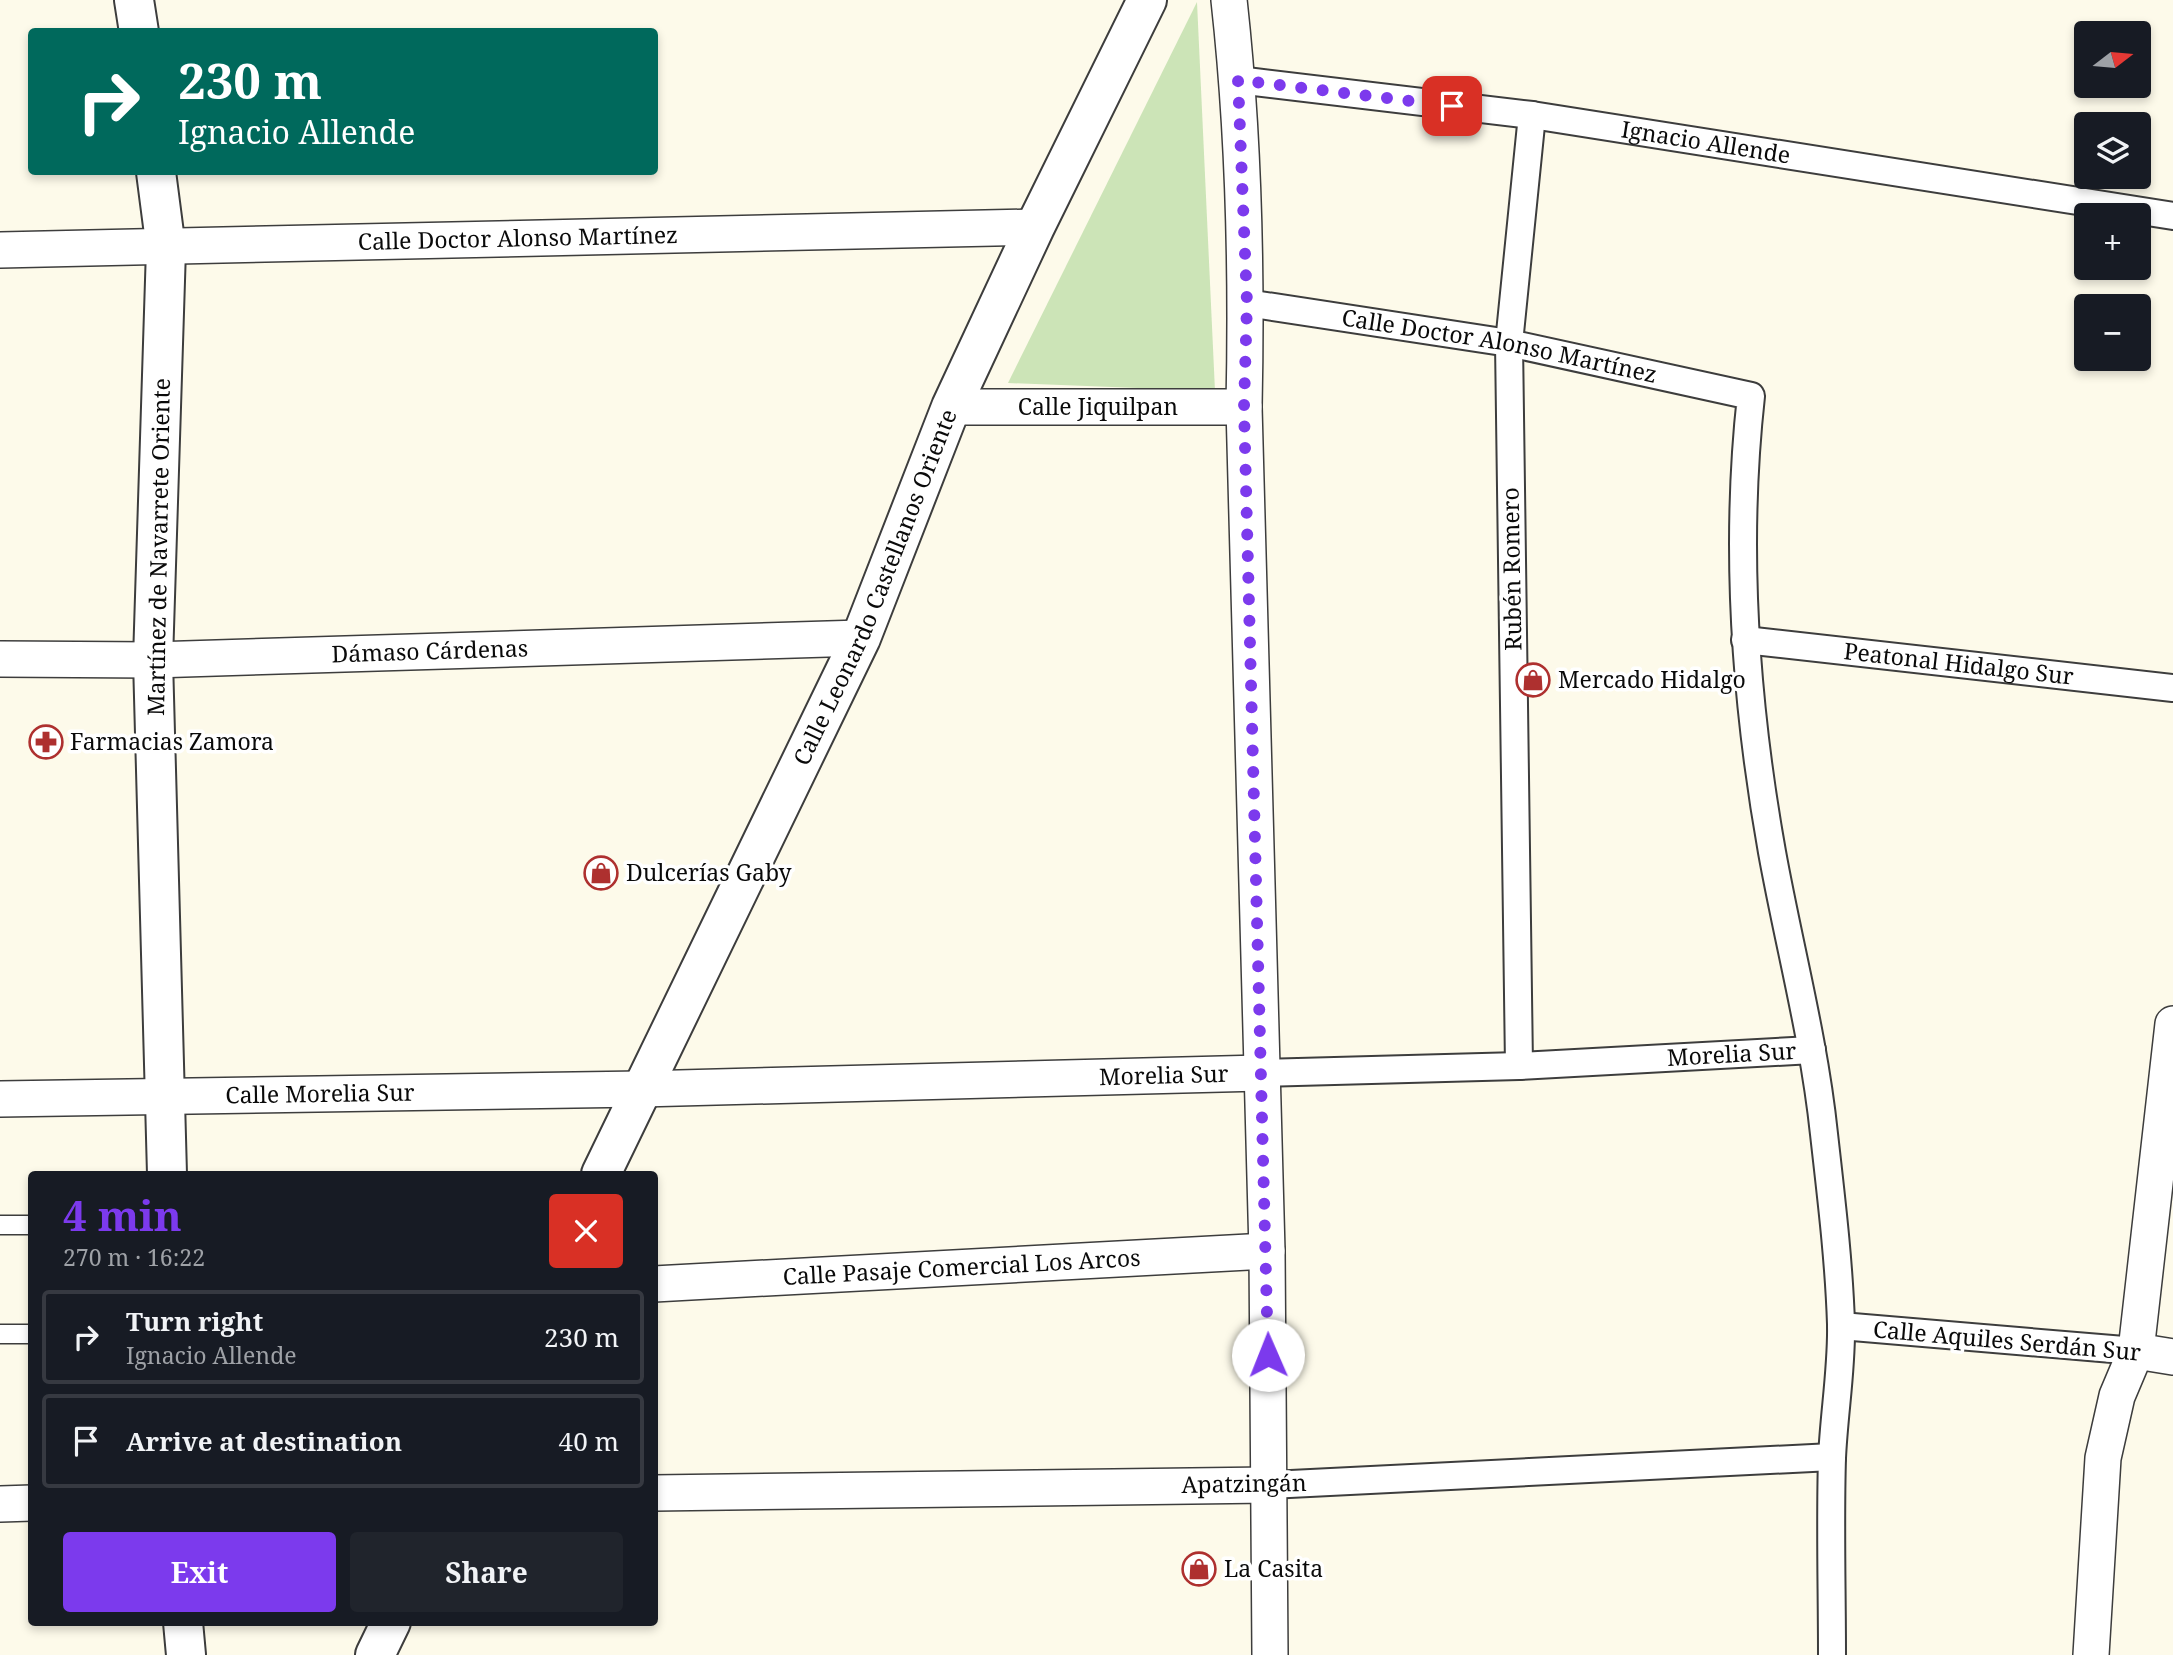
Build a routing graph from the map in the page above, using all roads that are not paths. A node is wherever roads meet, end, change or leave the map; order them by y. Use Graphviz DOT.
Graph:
graph roads {
  1 [pos="134,0"];
  2 [pos="1147,0"];
  3 [pos="1229,0"];
  4 [pos="138,28"];
  5 [pos="1238,80"];
  6 [pos="1532,115"];
  7 [pos="156,175"];
  8 [pos="2173,216"];
  9 [pos="1035,227"];
  10 [pos="166,249"];
  11 [pos="0,250"];
  12 [pos="1247,303"];
  13 [pos="1508,343"];
  14 [pos="951,407"];
  15 [pos="1244,407"];
  16 [pos="861,638"];
  17 [pos="1745,640"];
  18 [pos="0,659"];
  19 [pos="153,660"];
  20 [pos="2173,688"];
  21 [pos="2173,1024"];
  22 [pos="1812,1049"];
  23 [pos="1519,1066"];
  24 [pos="1261,1073"];
  25 [pos="641,1089"];
  26 [pos="164,1098"];
  27 [pos="0,1099"];
  28 [pos="167,1171"];
  29 [pos="602,1171"];
  30 [pos="0,1225"];
  31 [pos="28,1225"];
  32 [pos="1267,1251"];
  33 [pos="658,1284"];
  34 [pos="1841,1326"];
  35 [pos="0,1334"];
  36 [pos="28,1334"];
  37 [pos="2136,1351"];
  38 [pos="2173,1357"];
  39 [pos="1832,1457"];
  40 [pos="1269,1485"];
  41 [pos="658,1493"];
  42 [pos="28,1503"];
  43 [pos="0,1504"];
  44 [pos="183,1626"];
  45 [pos="389,1626"];
  46 [pos="186,1655"];
  47 [pos="375,1655"];
  48 [pos="1270,1655"];
  49 [pos="1832,1655"];
  50 [pos="2091,1655"];
  1 -- 4 [label="street"];
  2 -- 9 [label="street, Calle Leonardo Castellanos Oriente"];
  3 -- 5 [label="street"];
  5 -- 6 [label="street, Ignacio Allende"];
  5 -- 12 [label="street"];
  6 -- 8 [label="street, Ignacio Allende"];
  6 -- 13 [label="street, Rubén Romero"];
  7 -- 10 [label="street, Martínez de Navarrete Oriente"];
  9 -- 10 [label="street, Calle Doctor Alonso Martínez"];
  9 -- 14 [label="street, Calle Leonardo Castellanos Oriente"];
  10 -- 11 [label="street, Calle Doctor Alonso Martínez"];
  10 -- 19 [label="street, Martínez de Navarrete Oriente"];
  12 -- 13 [label="street, Calle Doctor Alonso Martínez"];
  12 -- 15 [label="street"];
  13 -- 17 [label="street, Calle Doctor Alonso Martínez"];
  13 -- 23 [label="street, Rubén Romero"];
  14 -- 15 [label="street, Calle Jiquilpan"];
  14 -- 16 [label="street, Calle Leonardo Castellanos Oriente"];
  15 -- 24 [label="street"];
  16 -- 19 [label="street, Dámaso Cárdenas"];
  16 -- 25 [label="street, Calle Leonardo Castellanos Oriente"];
  17 -- 20 [label="street, Peatonal Hidalgo Sur"];
  17 -- 22 [label="street"];
  18 -- 19 [label="street, Dámaso Cárdenas"];
  19 -- 26 [label="street, Martínez de Navarrete Oriente"];
  21 -- 37 [label="street"];
  22 -- 23 [label="street, Morelia Sur"];
  22 -- 34 [label="street"];
  23 -- 24 [label="street, Morelia Sur"];
  24 -- 25 [label="street, Morelia Sur"];
  24 -- 32 [label="street"];
  25 -- 26 [label="street, Calle Morelia Sur"];
  25 -- 29 [label="street, Calle Leonardo Castellanos Oriente"];
  26 -- 27 [label="street, Calle Morelia Sur"];
  26 -- 28 [label="street, Martínez de Navarrete Oriente"];
  30 -- 31 [label="lane"];
  32 -- 33 [label="street, Calle Pasaje Comercial Los Arcos"];
  32 -- 40 [label="street"];
  34 -- 37 [label="street, Calle Aquiles Serdán Sur"];
  34 -- 39 [label="street"];
  35 -- 36 [label="lane"];
  37 -- 38 [label="street, Calle Aquiles Serdán Sur"];
  37 -- 50 [label="street"];
  39 -- 40 [label="street, Apatzingán"];
  39 -- 49 [label="street"];
  40 -- 41 [label="street, Apatzingán"];
  40 -- 48 [label="street"];
  42 -- 43 [label="street"];
  44 -- 46 [label="street"];
  45 -- 47 [label="street"];
}
